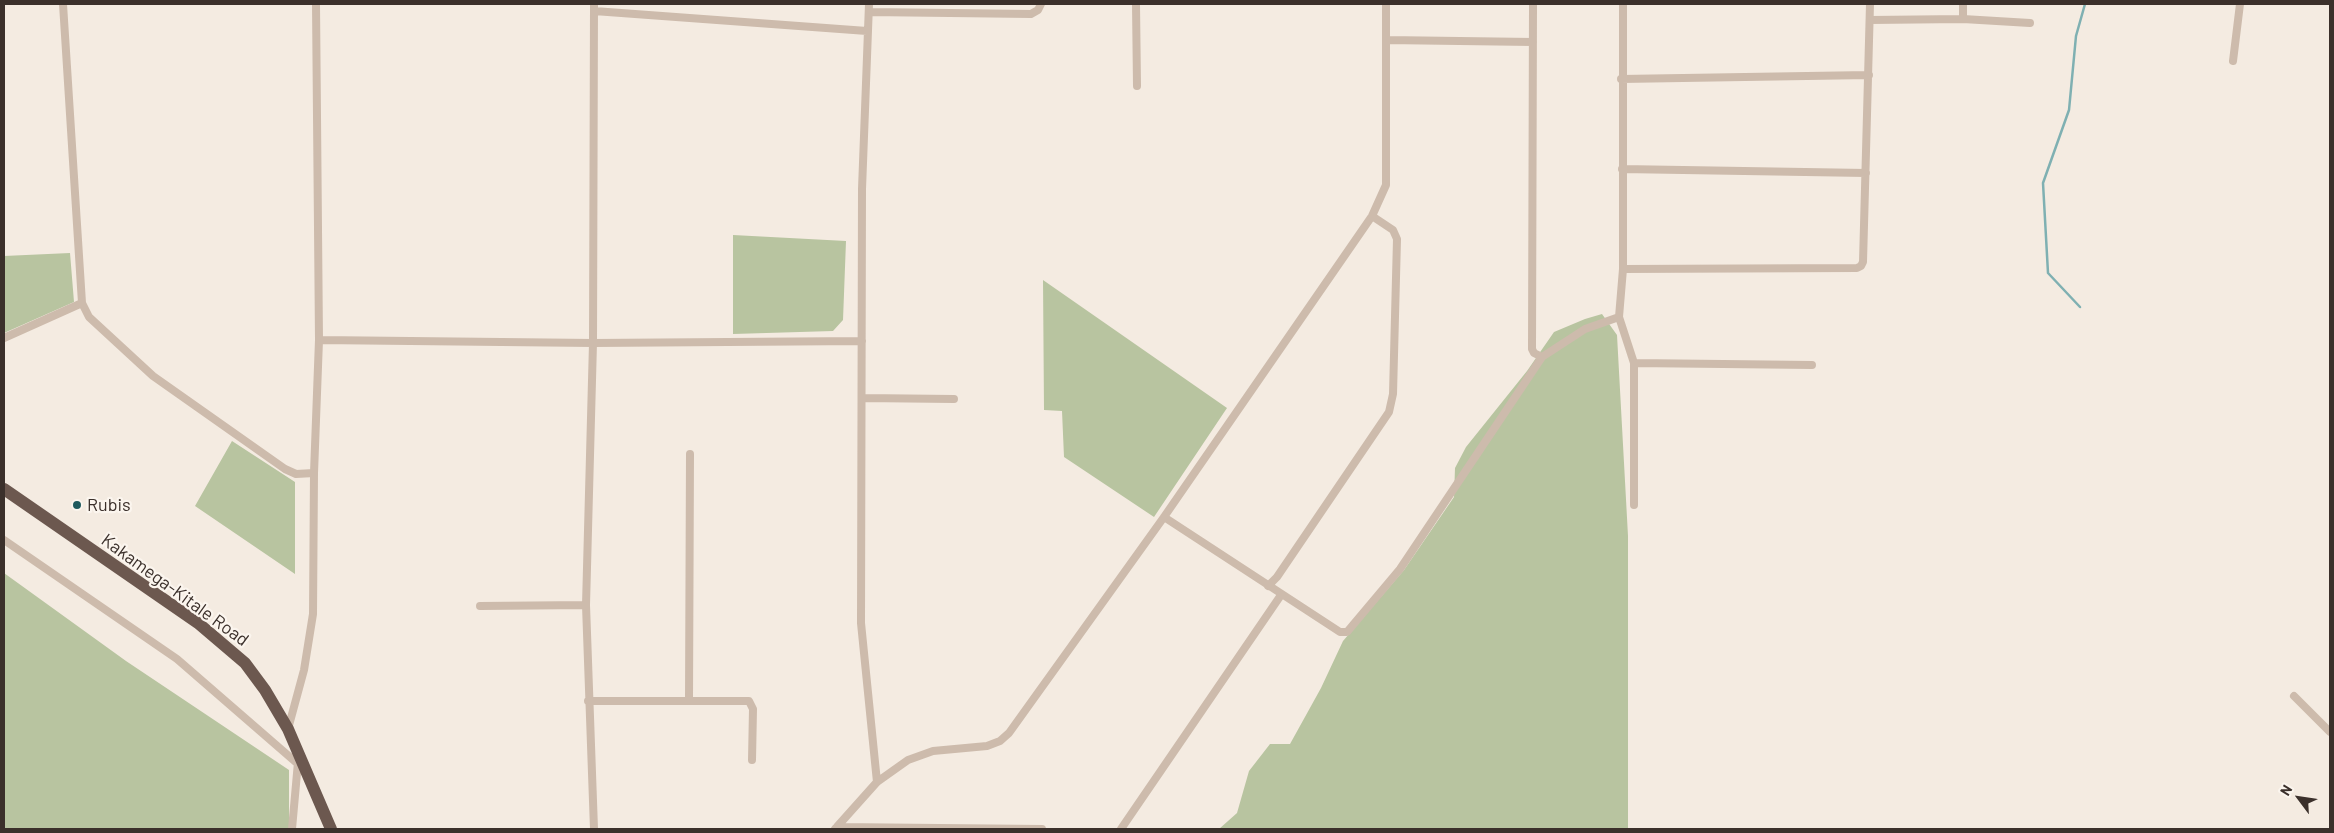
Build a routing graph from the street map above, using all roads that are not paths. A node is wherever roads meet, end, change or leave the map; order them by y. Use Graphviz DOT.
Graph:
graph roads {
  1 [pos="63,4"];
  2 [pos="316,4"];
  3 [pos="1042,4"];
  4 [pos="1136,4"];
  5 [pos="1386,4"];
  6 [pos="1533,4"];
  7 [pos="1623,4"];
  8 [pos="1870,4"];
  9 [pos="1963,4"];
  10 [pos="2240,4"];
  11 [pos="594,8"];
  12 [pos="869,8"];
  13 [pos="1963,19"];
  14 [pos="1870,20"];
  15 [pos="2030,23"];
  16 [pos="867,31"];
  17 [pos="1386,40"];
  18 [pos="1533,42"];
  19 [pos="2233,60"];
  20 [pos="1868,75"];
  21 [pos="1621,79"];
  22 [pos="1137,86"];
  23 [pos="1622,169"];
  24 [pos="1866,173"];
  25 [pos="1372,216"];
  26 [pos="1623,269"];
  27 [pos="82,303"];
  28 [pos="1619,317"];
  29 [pos="4,338"];
  30 [pos="319,340"];
  31 [pos="862,341"];
  32 [pos="593,342"];
  33 [pos="1542,356"];
  34 [pos="1634,363"];
  35 [pos="1812,365"];
  36 [pos="862,398"];
  37 [pos="954,399"];
  38 [pos="690,454"];
  39 [pos="314,473"];
  40 [pos="4,489"];
  41 [pos="1634,505"];
  42 [pos="1164,517"];
  43 [pos="4,540"];
  44 [pos="1268,586"];
  45 [pos="1282,595"];
  46 [pos="586,605"];
  47 [pos="480,606"];
  48 [pos="2294,696"];
  49 [pos="689,700"];
  50 [pos="588,701"];
  51 [pos="288,729"];
  52 [pos="2330,732"];
  53 [pos="298,758"];
  54 [pos="752,760"];
  55 [pos="877,782"];
  56 [pos="836,828"];
  57 [pos="292,829"];
  58 [pos="331,829"];
  59 [pos="594,829"];
  60 [pos="947,829"];
  61 [pos="1042,829"];
  62 [pos="1121,829"];
  1 -- 27 [label="street"];
  2 -- 30 [label="street"];
  3 -- 12 [label="street"];
  4 -- 22 [label="street"];
  5 -- 17 [label="street"];
  6 -- 18 [label="street"];
  7 -- 21 [label="street"];
  8 -- 14 [label="street"];
  9 -- 13 [label="street"];
  10 -- 19 [label="street"];
  11 -- 16 [label="street"];
  11 -- 32 [label="street"];
  12 -- 16 [label="street"];
  13 -- 14 [label="street"];
  13 -- 15 [label="street"];
  14 -- 20 [label="street"];
  16 -- 31 [label="street"];
  17 -- 18 [label="street"];
  17 -- 25 [label="street"];
  18 -- 33 [label="street"];
  20 -- 21 [label="street"];
  20 -- 24 [label="street"];
  21 -- 23 [label="street"];
  23 -- 24 [label="street"];
  23 -- 26 [label="street"];
  24 -- 26 [label="street"];
  25 -- 42 [label="street"];
  25 -- 44 [label="street"];
  26 -- 28 [label="street"];
  27 -- 29 [label="street"];
  27 -- 39 [label="street"];
  28 -- 33 [label="street"];
  28 -- 34 [label="street"];
  30 -- 32 [label="street"];
  30 -- 39 [label="street"];
  31 -- 32 [label="street"];
  31 -- 36 [label="street"];
  32 -- 46 [label="street"];
  33 -- 45 [label="street"];
  34 -- 35 [label="street"];
  34 -- 41 [label="street"];
  36 -- 37 [label="street"];
  36 -- 55 [label="street"];
  38 -- 49 [label="street"];
  39 -- 51 [label="street"];
  40 -- 51 [label="highway, Kakamega-Kitale Road"];
  42 -- 44 [label="street"];
  42 -- 55 [label="street"];
  43 -- 53 [label="street"];
  44 -- 45 [label="street"];
  45 -- 62 [label="street"];
  46 -- 47 [label="street"];
  46 -- 50 [label="street"];
  48 -- 52 [label="street"];
  49 -- 50 [label="street"];
  49 -- 54 [label="street"];
  50 -- 59 [label="street"];
  51 -- 53 [label="highway, Kakamega-Kitale Road"];
  53 -- 57 [label="street"];
  53 -- 58 [label="highway, Kakamega-Kitale Road"];
  55 -- 56 [label="street"];
  56 -- 60 [label="street"];
  60 -- 61 [label="street"];
}
